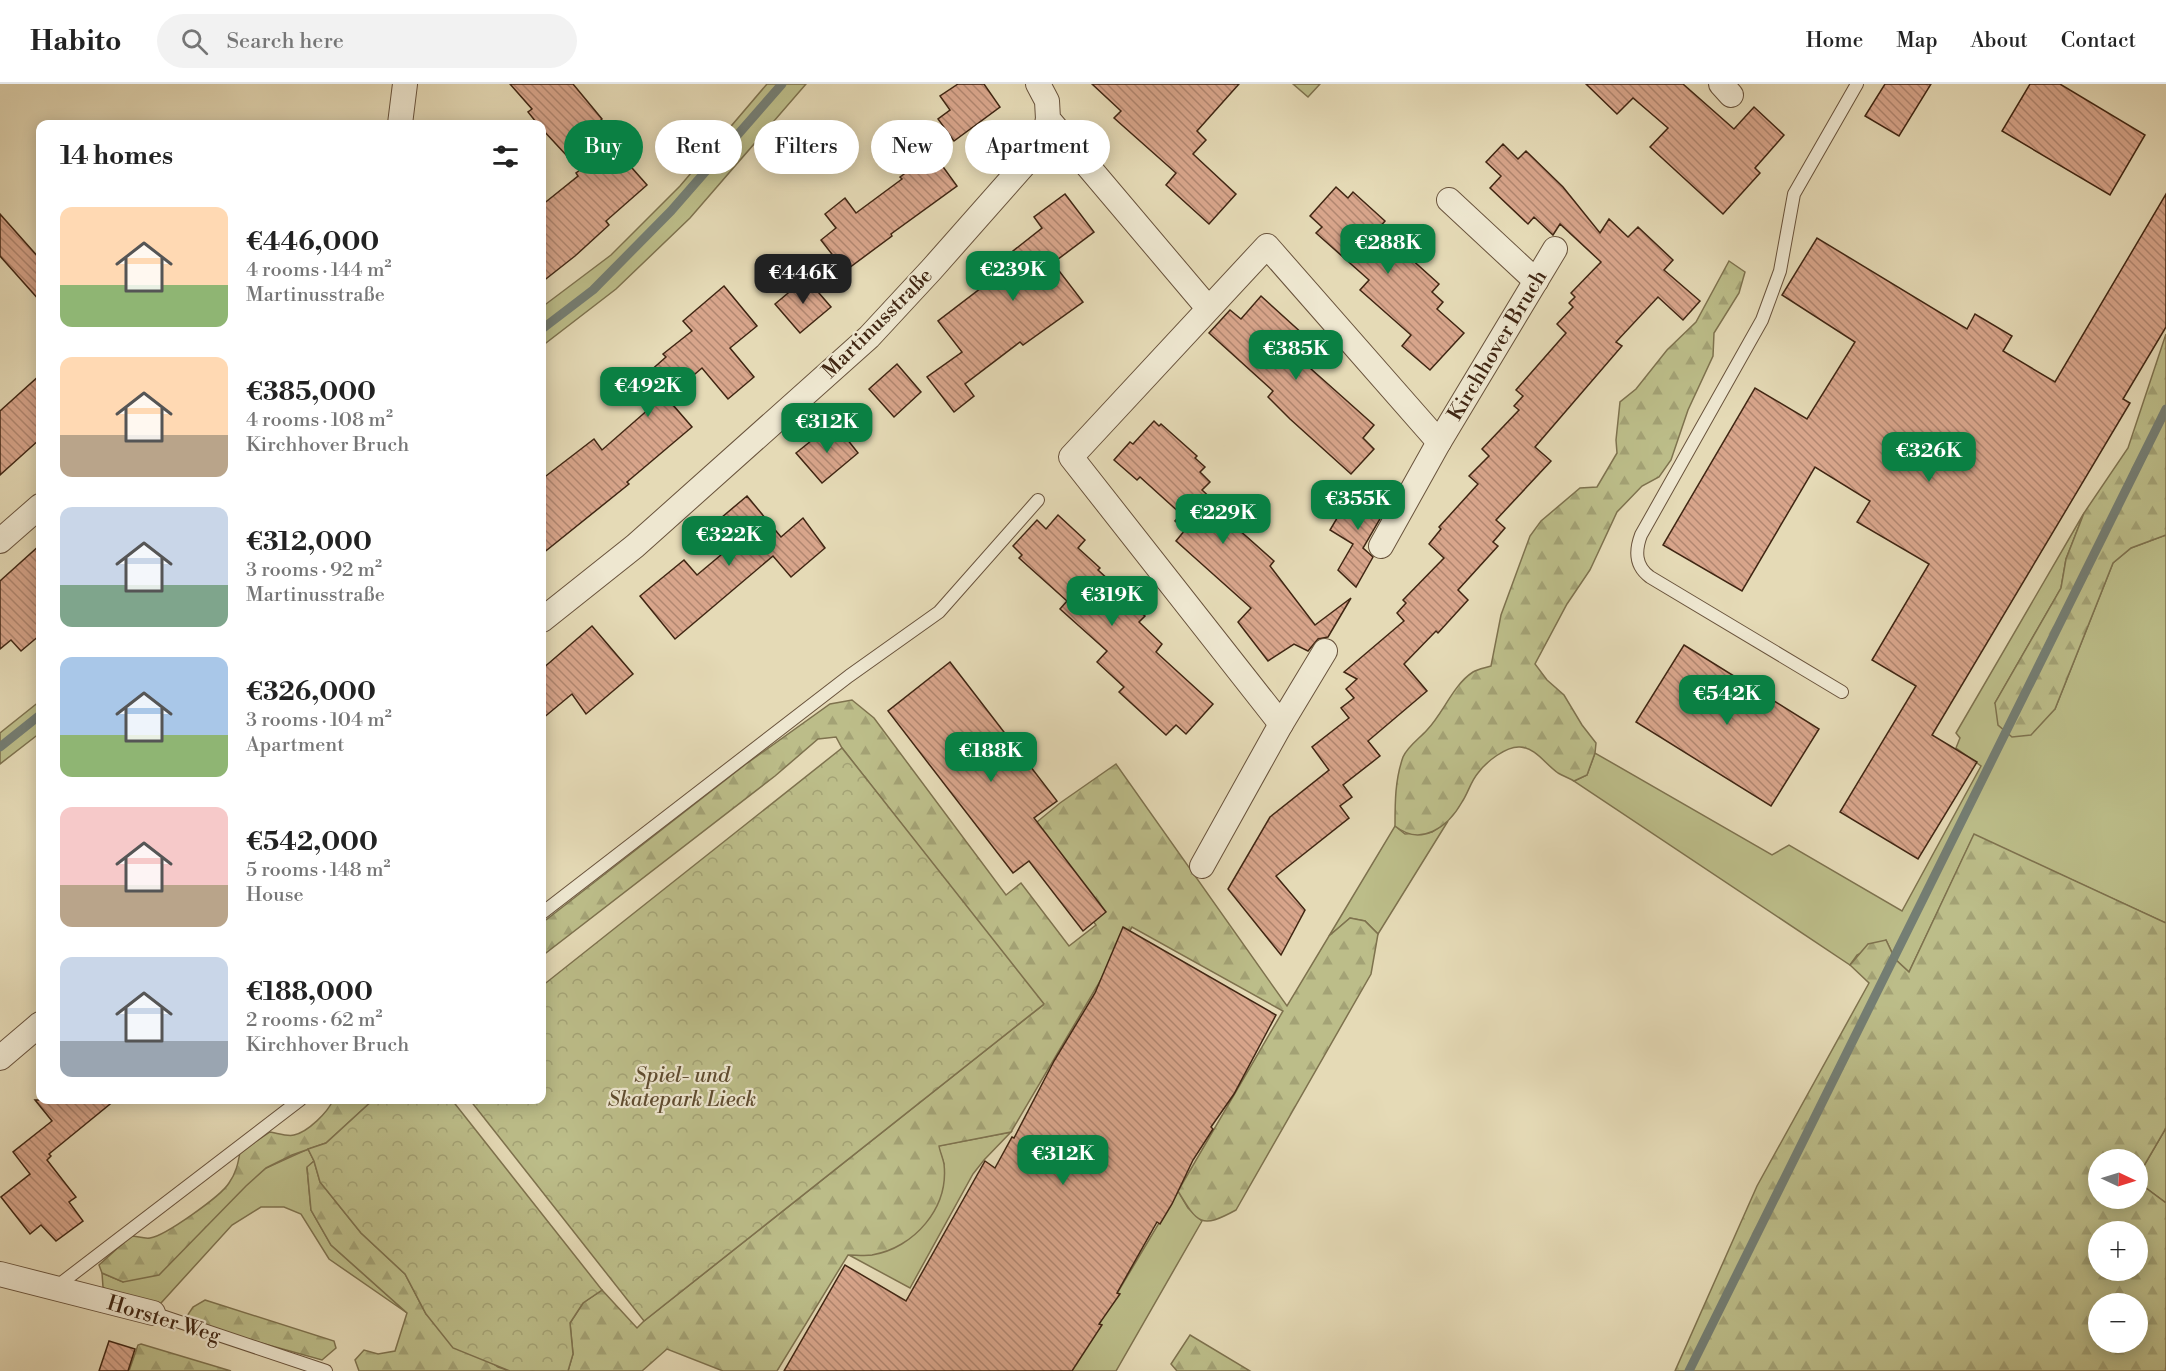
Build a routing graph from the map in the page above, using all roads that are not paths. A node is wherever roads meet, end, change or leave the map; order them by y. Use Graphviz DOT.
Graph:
graph roads {
  1 [pos="405,84"];
  2 [pos="1038,84"];
  3 [pos="1857,84"];
  4 [pos="1048,119"];
  5 [pos="400,120"];
  6 [pos="1449,200"];
  7 [pos="1555,249"];
  8 [pos="1536,281"];
  9 [pos="1208,308"];
  10 [pos="1439,441"];
  11 [pos="1038,500"];
  12 [pos="36,510"];
  13 [pos="0,541"];
  14 [pos="1381,546"];
  15 [pos="546,617"];
  16 [pos="1324,651"];
  17 [pos="1842,692"];
  18 [pos="1281,724"];
  19 [pos="1202,866"];
  20 [pos="546,910"];
  21 [pos="36,1027"];
  22 [pos="0,1058"];
  23 [pos="295,1104"];
  24 [pos="0,1274"];
  25 [pos="56,1287"];
  26 [pos="153,1313"];
  27 [pos="326,1371"];
  1 -- 5 [label="street"];
  2 -- 4 [label="street"];
  3 -- 17 [label="lane"];
  4 -- 9 [label="street"];
  4 -- 15 [label="street, Martinusstraße"];
  6 -- 8 [label="street"];
  7 -- 8 [label="street, Kirchhover Bruch"];
  8 -- 10 [label="street, Kirchhover Bruch"];
  9 -- 10 [label="street, Kirchhover Bruch"];
  9 -- 18 [label="street"];
  10 -- 14 [label="street, Kirchhover Bruch"];
  11 -- 20 [label="lane"];
  12 -- 13 [label="street"];
  16 -- 18 [label="street"];
  18 -- 19 [label="street"];
  21 -- 22 [label="street"];
  23 -- 25 [label="lane"];
  24 -- 25 [label="street, Horster Weg"];
  25 -- 26 [label="street, Horster Weg"];
  26 -- 27 [label="lane, Horster Weg"];
}
